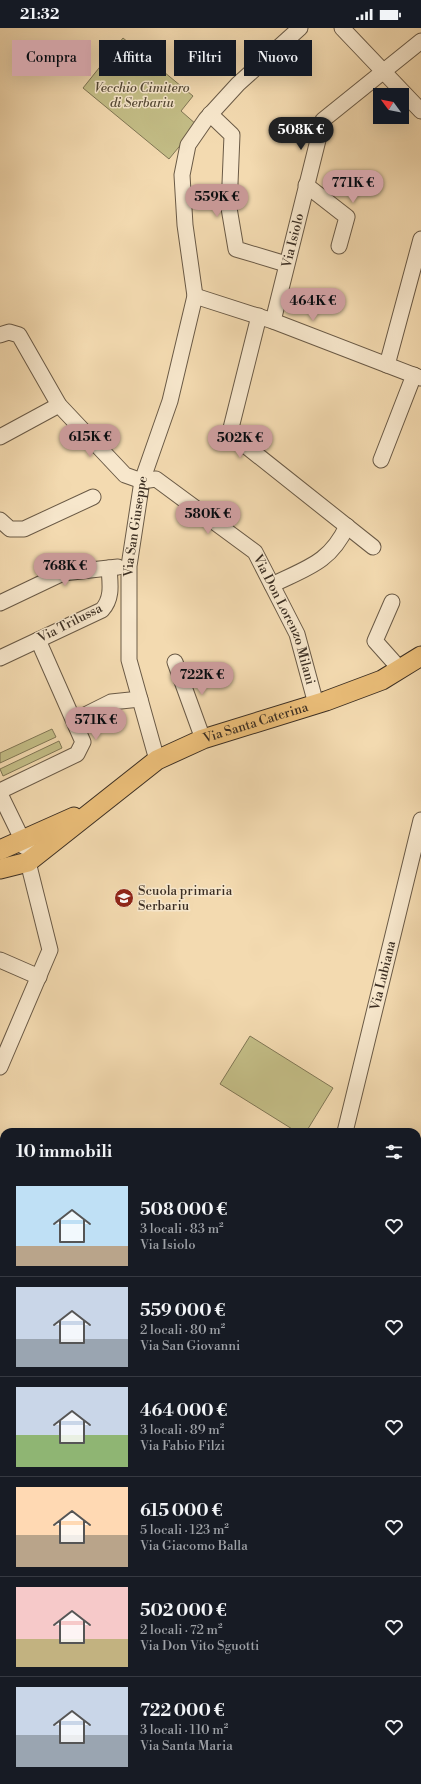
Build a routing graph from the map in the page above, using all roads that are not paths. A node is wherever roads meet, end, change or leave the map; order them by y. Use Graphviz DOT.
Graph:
graph roads {
  1 [pos="300,28"];
  2 [pos="342,28"];
  3 [pos="421,41"];
  4 [pos="382,71"];
  5 [pos="421,111"];
  6 [pos="210,114"];
  7 [pos="306,185"];
  8 [pos="421,239"];
  9 [pos="339,246"];
  10 [pos="286,264"];
  11 [pos="195,296"];
  12 [pos="266,319"];
  13 [pos="0,335"];
  14 [pos="387,365"];
  15 [pos="418,377"];
  16 [pos="59,405"];
  17 [pos="0,437"];
  18 [pos="381,460"];
  19 [pos="142,481"];
  20 [pos="93,497"];
  21 [pos="0,520"];
  22 [pos="347,526"];
  23 [pos="373,547"];
  24 [pos="129,566"];
  25 [pos="109,568"];
  26 [pos="272,585"];
  27 [pos="392,602"];
  28 [pos="0,604"];
  29 [pos="38,640"];
  30 [pos="421,656"];
  31 [pos="0,658"];
  32 [pos="176,662"];
  33 [pos="400,669"];
  34 [pos="140,699"];
  35 [pos="316,704"];
  36 [pos="74,720"];
  37 [pos="203,739"];
  38 [pos="157,760"];
  39 [pos="0,791"];
  40 [pos="0,794"];
  41 [pos="99,806"];
  42 [pos="421,820"];
  43 [pos="18,837"];
  44 [pos="0,850"];
  45 [pos="28,862"];
  46 [pos="0,869"];
  47 [pos="0,960"];
  48 [pos="39,977"];
  49 [pos="3,1049"];
  50 [pos="0,1067"];
  51 [pos="346,1128"];
  1 -- 6 [label="street"];
  2 -- 4 [label="street"];
  3 -- 4 [label="street, Via Isiolo"];
  4 -- 5 [label="street"];
  4 -- 7 [label="street, Via Isiolo"];
  6 -- 10 [label="street"];
  6 -- 11 [label="street"];
  7 -- 9 [label="street"];
  7 -- 10 [label="street, Via Isiolo"];
  8 -- 14 [label="street"];
  10 -- 12 [label="street, Via Isiolo"];
  11 -- 12 [label="street"];
  11 -- 19 [label="street, Via San Giuseppe"];
  12 -- 14 [label="street"];
  12 -- 22 [label="street, Via Isiolo"];
  13 -- 16 [label="street, Via Don Lorenzo Milani"];
  14 -- 15 [label="street"];
  15 -- 18 [label="street"];
  16 -- 17 [label="street"];
  16 -- 19 [label="street, Via Don Lorenzo Milani"];
  19 -- 24 [label="street, Via San Giuseppe"];
  19 -- 26 [label="street, Via Don Lorenzo Milani"];
  20 -- 21 [label="street"];
  22 -- 23 [label="street"];
  22 -- 26 [label="street"];
  24 -- 25 [label="street"];
  24 -- 34 [label="street, Via San Giuseppe"];
  25 -- 28 [label="street"];
  25 -- 29 [label="street, Via Trilussa"];
  26 -- 35 [label="street, Via Don Lorenzo Milani"];
  27 -- 33 [label="street"];
  29 -- 31 [label="street, Via Trilussa"];
  29 -- 36 [label="street"];
  30 -- 33 [label="main road, Via Santa Caterina"];
  32 -- 37 [label="street"];
  33 -- 35 [label="main road, Via Santa Caterina"];
  34 -- 36 [label="street"];
  34 -- 38 [label="street, Via San Giuseppe"];
  35 -- 37 [label="main road, Via Santa Caterina"];
  36 -- 39 [label="street"];
  37 -- 38 [label="main road, Via Santa Caterina"];
  38 -- 41 [label="main road, Via Santa Caterina"];
  40 -- 43 [label="street"];
  41 -- 43 [label="main road, Via Santa Caterina"];
  41 -- 45 [label="main road, Via Santa Caterina"];
  42 -- 51 [label="street, Via Lubiana"];
  43 -- 44 [label="main road, Via Santa Caterina"];
  43 -- 45 [label="street"];
  45 -- 46 [label="main road, Via Santa Caterina"];
  45 -- 48 [label="street"];
  47 -- 48 [label="street"];
  48 -- 49 [label="street"];
  49 -- 50 [label="street"];
}
